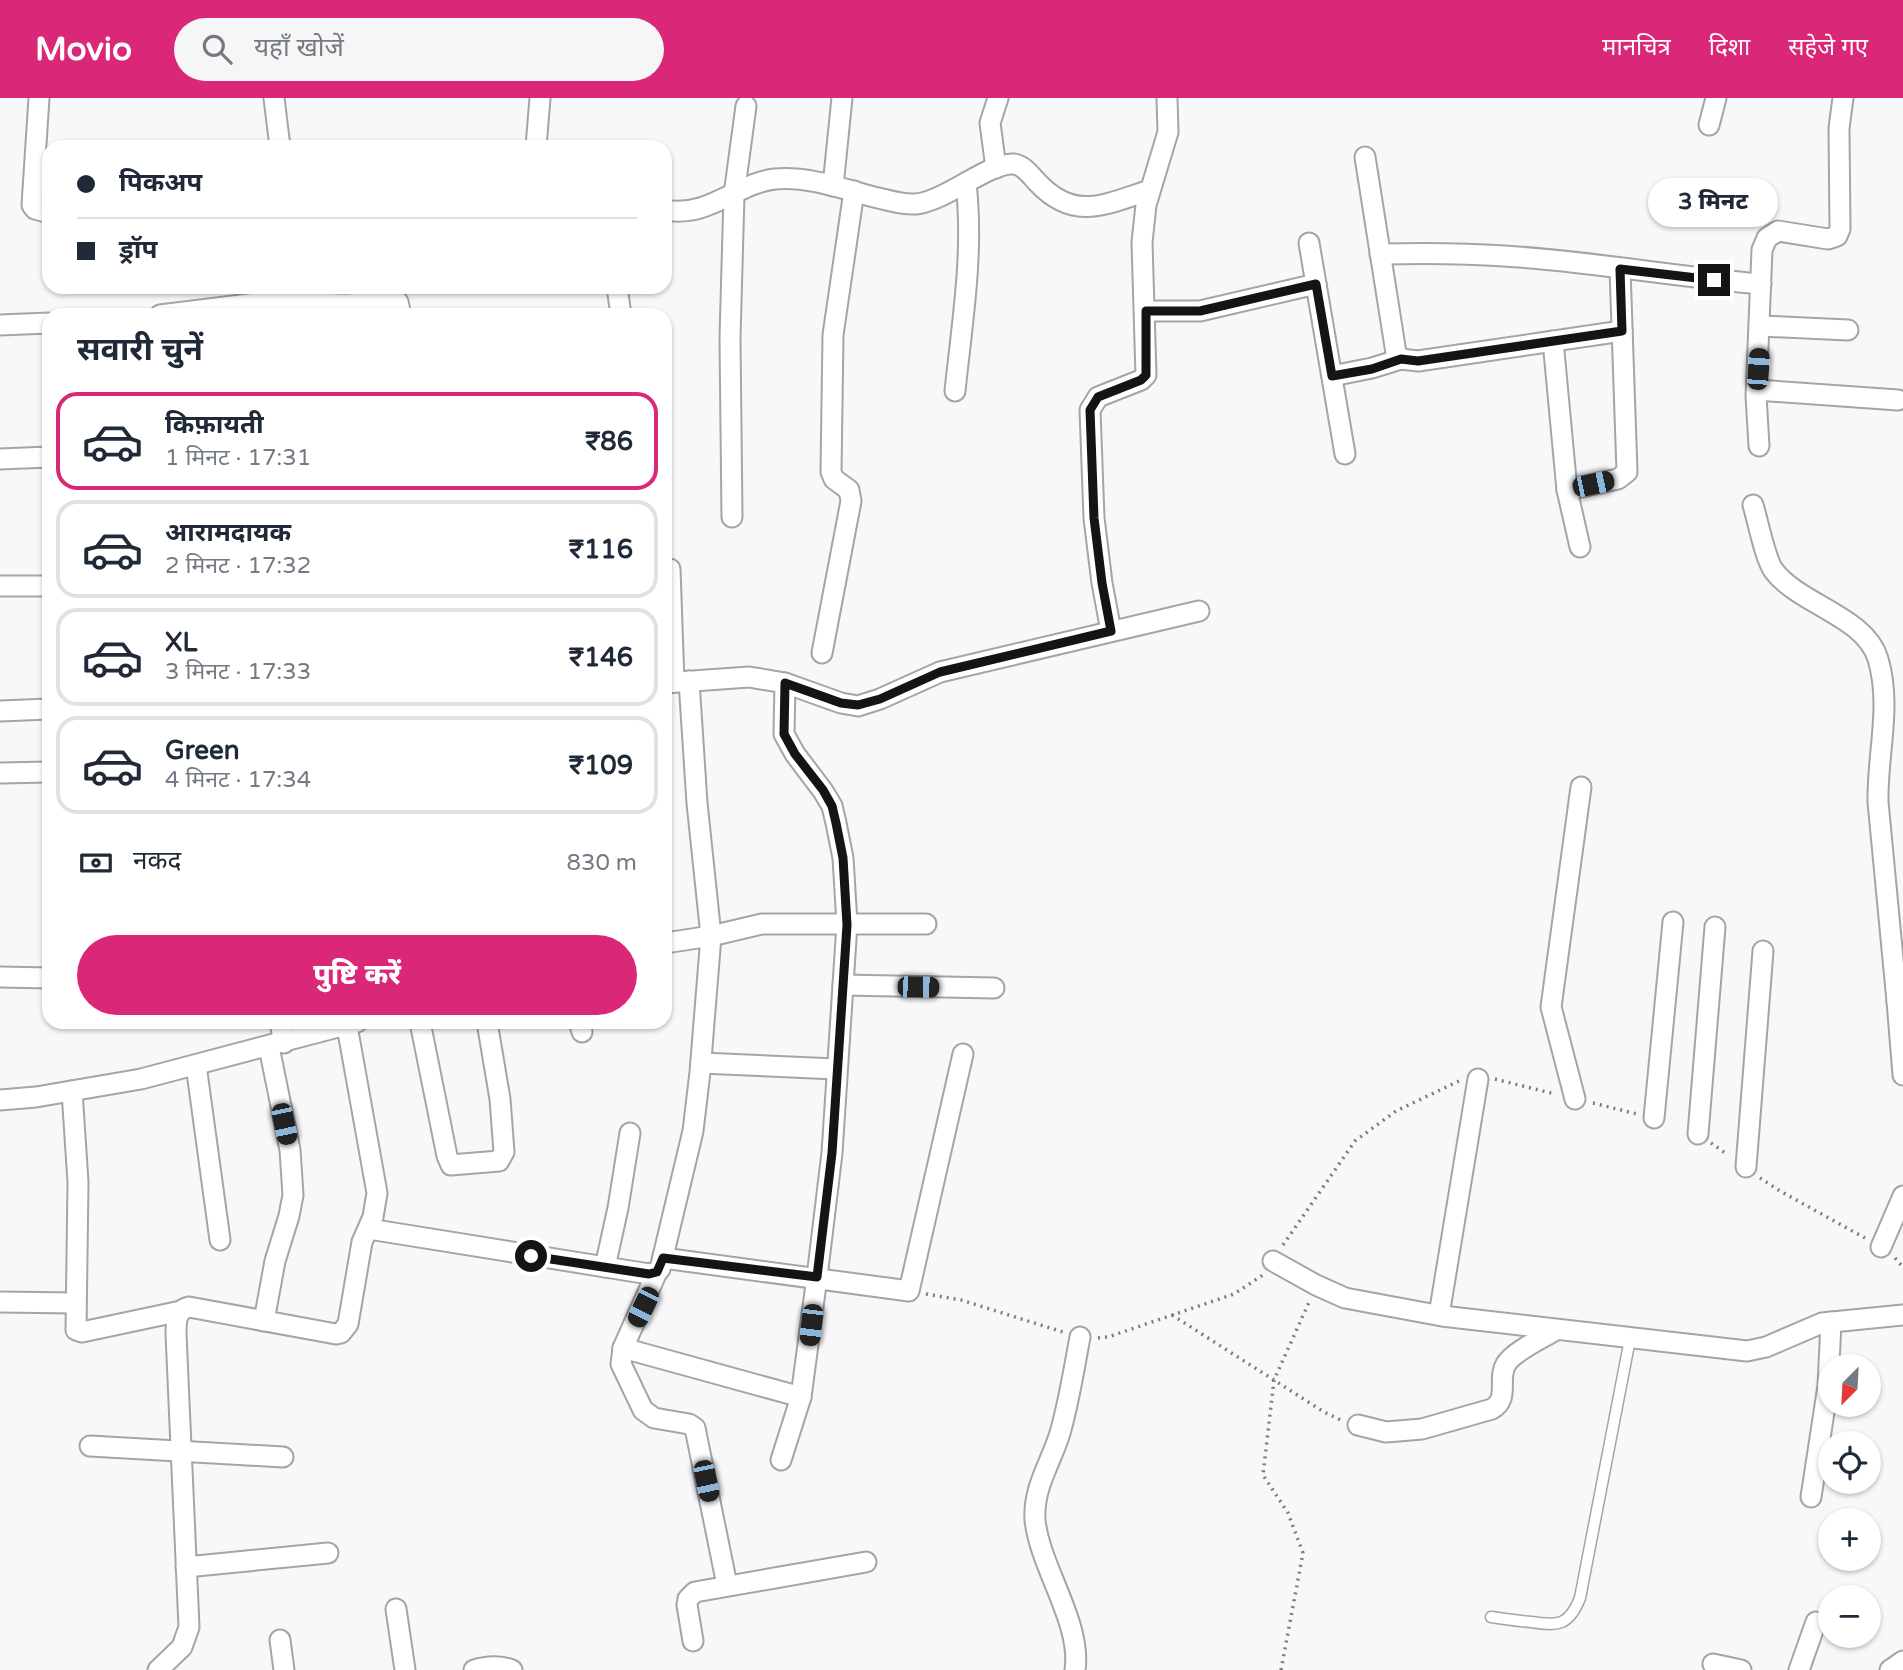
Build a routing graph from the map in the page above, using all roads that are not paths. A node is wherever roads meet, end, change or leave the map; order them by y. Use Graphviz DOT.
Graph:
graph roads {
  1 [pos="39,98"];
  2 [pos="274,98"];
  3 [pos="540,98"];
  4 [pos="842,98"];
  5 [pos="998,98"];
  6 [pos="1167,98"];
  7 [pos="1716,98"];
  8 [pos="1843,98"];
  9 [pos="746,106"];
  10 [pos="1709,125"];
  11 [pos="279,140"];
  12 [pos="537,140"];
  13 [pos="1365,157"];
  14 [pos="996,168"];
  15 [pos="966,183"];
  16 [pos="833,186"];
  17 [pos="1150,190"];
  18 [pos="854,191"];
  19 [pos="734,195"];
  20 [pos="672,210"];
  21 [pos="42,211"];
  22 [pos="1309,243"];
  23 [pos="1381,254"];
  24 [pos="1620,269"];
  25 [pos="1316,284"];
  26 [pos="1761,284"];
  27 [pos="282,295"];
  28 [pos="216,308"];
  29 [pos="315,308"];
  30 [pos="329,308"];
  31 [pos="399,308"];
  32 [pos="1146,311"];
  33 [pos="42,323"];
  34 [pos="0,325"];
  35 [pos="1761,326"];
  36 [pos="1848,330"];
  37 [pos="1622,331"];
  38 [pos="1553,341"];
  39 [pos="1401,359"];
  40 [pos="1332,376"];
  41 [pos="1757,390"];
  42 [pos="955,391"];
  43 [pos="1898,400"];
  44 [pos="1759,446"];
  45 [pos="1345,454"];
  46 [pos="42,457"];
  47 [pos="0,459"];
  48 [pos="1567,490"];
  49 [pos="1753,505"];
  50 [pos="732,517"];
  51 [pos="1580,547"];
  52 [pos="0,586"];
  53 [pos="42,586"];
  54 [pos="672,607"];
  55 [pos="1199,611"];
  56 [pos="1111,631"];
  57 [pos="822,653"];
  58 [pos="676,682"];
  59 [pos="785,683"];
  60 [pos="42,709"];
  61 [pos="0,711"];
  62 [pos="42,772"];
  63 [pos="0,773"];
  64 [pos="1581,787"];
  65 [pos="1673,922"];
  66 [pos="926,924"];
  67 [pos="847,925"];
  68 [pos="1715,927"];
  69 [pos="711,936"];
  70 [pos="672,942"];
  71 [pos="1763,951"];
  72 [pos="0,977"];
  73 [pos="42,978"];
  74 [pos="843,985"];
  75 [pos="994,988"];
  76 [pos="1900,1002"];
  77 [pos="279,1029"];
  78 [pos="334,1029"];
  79 [pos="353,1029"];
  80 [pos="421,1029"];
  81 [pos="488,1029"];
  82 [pos="277,1045"];
  83 [pos="963,1055"];
  84 [pos="701,1063"];
  85 [pos="196,1065"];
  86 [pos="836,1069"];
  87 [pos="1903,1075"];
  88 [pos="1478,1079"];
  89 [pos="72,1091"];
  90 [pos="1575,1099"];
  91 [pos="0,1100"];
  92 [pos="1654,1118"];
  93 [pos="629,1133"];
  94 [pos="1698,1134"];
  95 [pos="1746,1167"];
  96 [pos="1903,1196"];
  97 [pos="369,1229"];
  98 [pos="220,1240"];
  99 [pos="1881,1247"];
  100 [pos="1273,1261"];
  101 [pos="660,1265"];
  102 [pos="605,1267"];
  103 [pos="817,1277"];
  104 [pos="0,1302"];
  105 [pos="75,1303"];
  106 [pos="181,1311"];
  107 [pos="1439,1315"];
  108 [pos="1903,1315"];
  109 [pos="264,1321"];
  110 [pos="1831,1322"];
  111 [pos="1556,1330"];
  112 [pos="1080,1337"];
  113 [pos="1630,1339"];
  114 [pos="623,1349"];
  115 [pos="801,1397"];
  116 [pos="1358,1425"];
  117 [pos="90,1446"];
  118 [pos="180,1451"];
  119 [pos="283,1457"];
  120 [pos="781,1460"];
  121 [pos="1811,1497"];
  122 [pos="328,1553"];
  123 [pos="866,1562"];
  124 [pos="186,1567"];
  125 [pos="727,1585"];
  126 [pos="396,1609"];
  127 [pos="1491,1618"];
  128 [pos="1816,1622"];
  129 [pos="280,1640"];
  130 [pos="693,1641"];
  131 [pos="1903,1661"];
  132 [pos="1713,1664"];
  133 [pos="158,1670"];
  134 [pos="284,1670"];
  135 [pos="405,1670"];
  136 [pos="474,1670"];
  137 [pos="512,1670"];
  138 [pos="1075,1670"];
  139 [pos="1741,1670"];
  140 [pos="1799,1670"];
  141 [pos="1890,1670"];
  1 -- 21 [label="street"];
  2 -- 11 [label="street"];
  3 -- 12 [label="street"];
  4 -- 16 [label="street"];
  5 -- 14 [label="street"];
  6 -- 17 [label="street"];
  7 -- 10 [label="street"];
  8 -- 26 [label="street"];
  9 -- 19 [label="street"];
  13 -- 23 [label="street"];
  14 -- 15 [label="street"];
  14 -- 17 [label="street"];
  15 -- 18 [label="street"];
  15 -- 42 [label="street"];
  16 -- 18 [label="street"];
  16 -- 19 [label="street"];
  17 -- 32 [label="street"];
  18 -- 57 [label="street"];
  19 -- 20 [label="street"];
  19 -- 50 [label="street"];
  22 -- 25 [label="street"];
  23 -- 24 [label="street"];
  23 -- 39 [label="street"];
  24 -- 26 [label="street"];
  24 -- 37 [label="street"];
  25 -- 32 [label="street"];
  25 -- 40 [label="street"];
  26 -- 35 [label="street"];
  27 -- 28 [label="street"];
  27 -- 29 [label="street"];
  30 -- 31 [label="street"];
  32 -- 56 [label="street"];
  33 -- 34 [label="street"];
  35 -- 36 [label="street"];
  35 -- 41 [label="street"];
  37 -- 38 [label="street"];
  37 -- 48 [label="street"];
  38 -- 39 [label="street"];
  38 -- 48 [label="street"];
  39 -- 40 [label="street"];
  40 -- 45 [label="street"];
  41 -- 43 [label="street"];
  41 -- 44 [label="street"];
  46 -- 47 [label="street"];
  48 -- 51 [label="street"];
  49 -- 76 [label="street"];
  52 -- 53 [label="street"];
  54 -- 58 [label="street"];
  55 -- 56 [label="street"];
  56 -- 59 [label="street"];
  58 -- 59 [label="street"];
  58 -- 69 [label="street"];
  59 -- 67 [label="street"];
  60 -- 61 [label="street"];
  62 -- 63 [label="street"];
  64 -- 90 [label="street"];
  65 -- 92 [label="street"];
  66 -- 67 [label="street"];
  67 -- 69 [label="street"];
  67 -- 74 [label="street"];
  68 -- 94 [label="street"];
  69 -- 70 [label="street"];
  69 -- 84 [label="street"];
  71 -- 95 [label="street"];
  72 -- 73 [label="street"];
  74 -- 75 [label="street"];
  74 -- 86 [label="street"];
  76 -- 87 [label="street"];
  77 -- 82 [label="street"];
  78 -- 82 [label="street"];
  79 -- 97 [label="street"];
  80 -- 81 [label="street"];
  82 -- 85 [label="street"];
  82 -- 109 [label="street"];
  83 -- 103 [label="street"];
  84 -- 86 [label="street"];
  84 -- 101 [label="street"];
  85 -- 89 [label="street"];
  85 -- 98 [label="street"];
  86 -- 103 [label="street"];
  88 -- 107 [label="street"];
  89 -- 91 [label="street"];
  89 -- 105 [label="street"];
  93 -- 102 [label="street"];
  96 -- 99 [label="street"];
  97 -- 102 [label="street"];
  97 -- 109 [label="street"];
  100 -- 107 [label="street"];
  101 -- 102 [label="street"];
  101 -- 103 [label="street"];
  101 -- 114 [label="street"];
  103 -- 115 [label="street"];
  104 -- 105 [label="street"];
  105 -- 106 [label="street"];
  106 -- 109 [label="street"];
  106 -- 118 [label="street"];
  107 -- 111 [label="street"];
  108 -- 110 [label="street"];
  110 -- 113 [label="street"];
  110 -- 121 [label="street"];
  111 -- 113 [label="street"];
  111 -- 116 [label="street"];
  112 -- 138 [label="street"];
  113 -- 127 [label="lane"];
  114 -- 115 [label="street"];
  114 -- 125 [label="street"];
  115 -- 120 [label="street"];
  117 -- 118 [label="street"];
  118 -- 119 [label="street"];
  118 -- 124 [label="street"];
  122 -- 124 [label="street"];
  123 -- 125 [label="street"];
  124 -- 133 [label="street"];
  125 -- 130 [label="street"];
  126 -- 135 [label="street"];
  128 -- 140 [label="street"];
  129 -- 134 [label="street"];
  131 -- 141 [label="street"];
  132 -- 139 [label="street"];
  136 -- 137 [label="street"];
}
